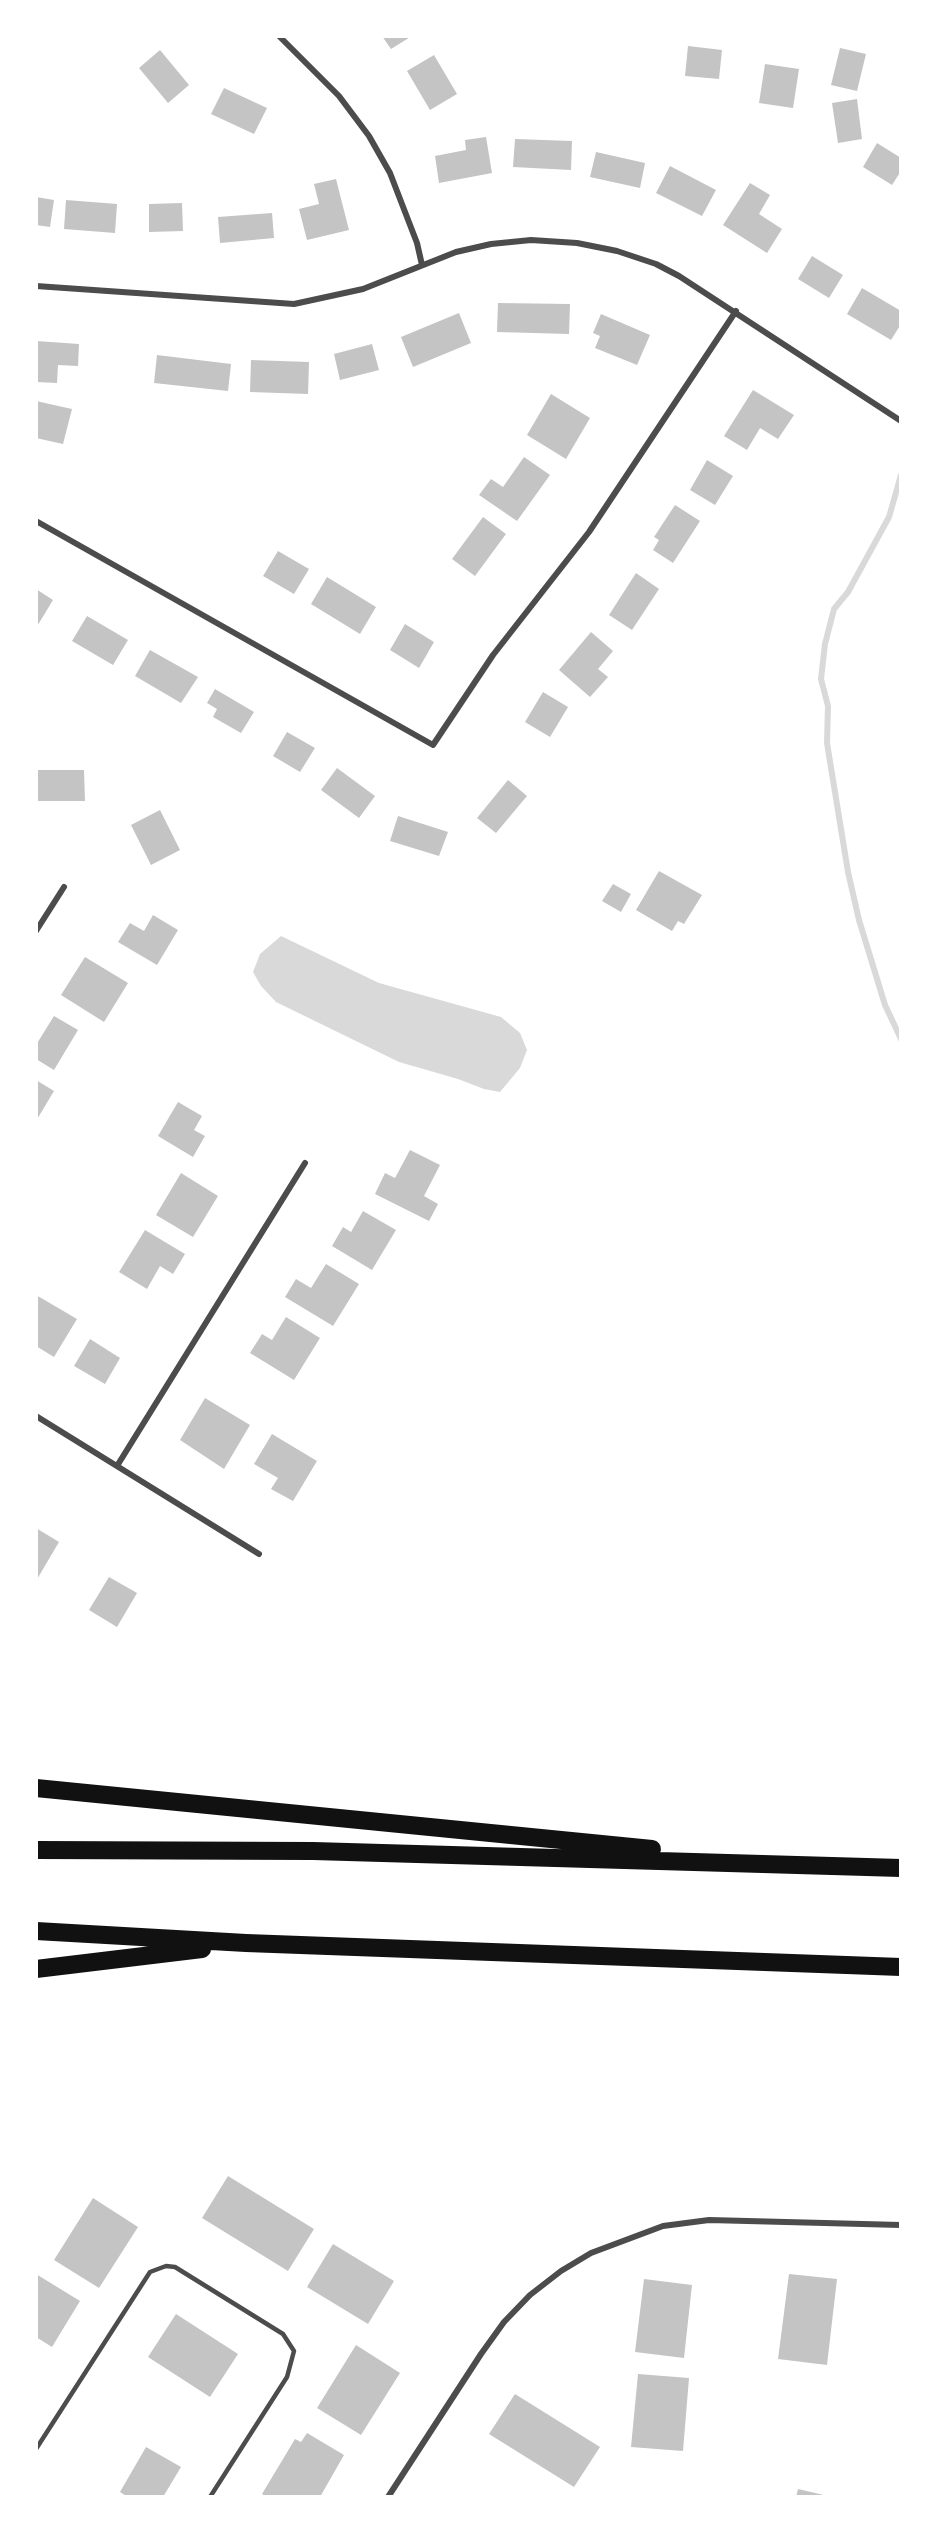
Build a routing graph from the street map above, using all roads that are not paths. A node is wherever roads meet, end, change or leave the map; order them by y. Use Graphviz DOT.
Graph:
graph roads {
  1 [pos="279,36"];
  2 [pos="423,265"];
  3 [pos="36,286"];
  4 [pos="736,312"];
  5 [pos="901,421"];
  6 [pos="36,521"];
  7 [pos="64,887"];
  8 [pos="36,931"];
  9 [pos="305,1163"];
  10 [pos="36,1416"];
  11 [pos="117,1466"];
  12 [pos="259,1554"];
  13 [pos="36,1788"];
  14 [pos="36,1850"];
  15 [pos="803,1864"];
  16 [pos="901,1868"];
  17 [pos="36,1931"];
  18 [pos="246,1943"];
  19 [pos="901,1967"];
  20 [pos="36,1969"];
  21 [pos="901,2225"];
  22 [pos="36,2449"];
  23 [pos="210,2497"];
  24 [pos="388,2497"];
  1 -- 2 [label="street"];
  2 -- 3 [label="street"];
  2 -- 4 [label="street"];
  4 -- 5 [label="street"];
  4 -- 6 [label="street"];
  7 -- 8 [label="street"];
  9 -- 11 [label="street"];
  10 -- 11 [label="street"];
  11 -- 12 [label="street"];
  13 -- 15 [label="highway"];
  14 -- 15 [label="highway"];
  15 -- 16 [label="highway"];
  17 -- 18 [label="highway"];
  18 -- 19 [label="highway"];
  18 -- 20 [label="highway"];
  21 -- 24 [label="street"];
  22 -- 23 [label="lane"];
}
